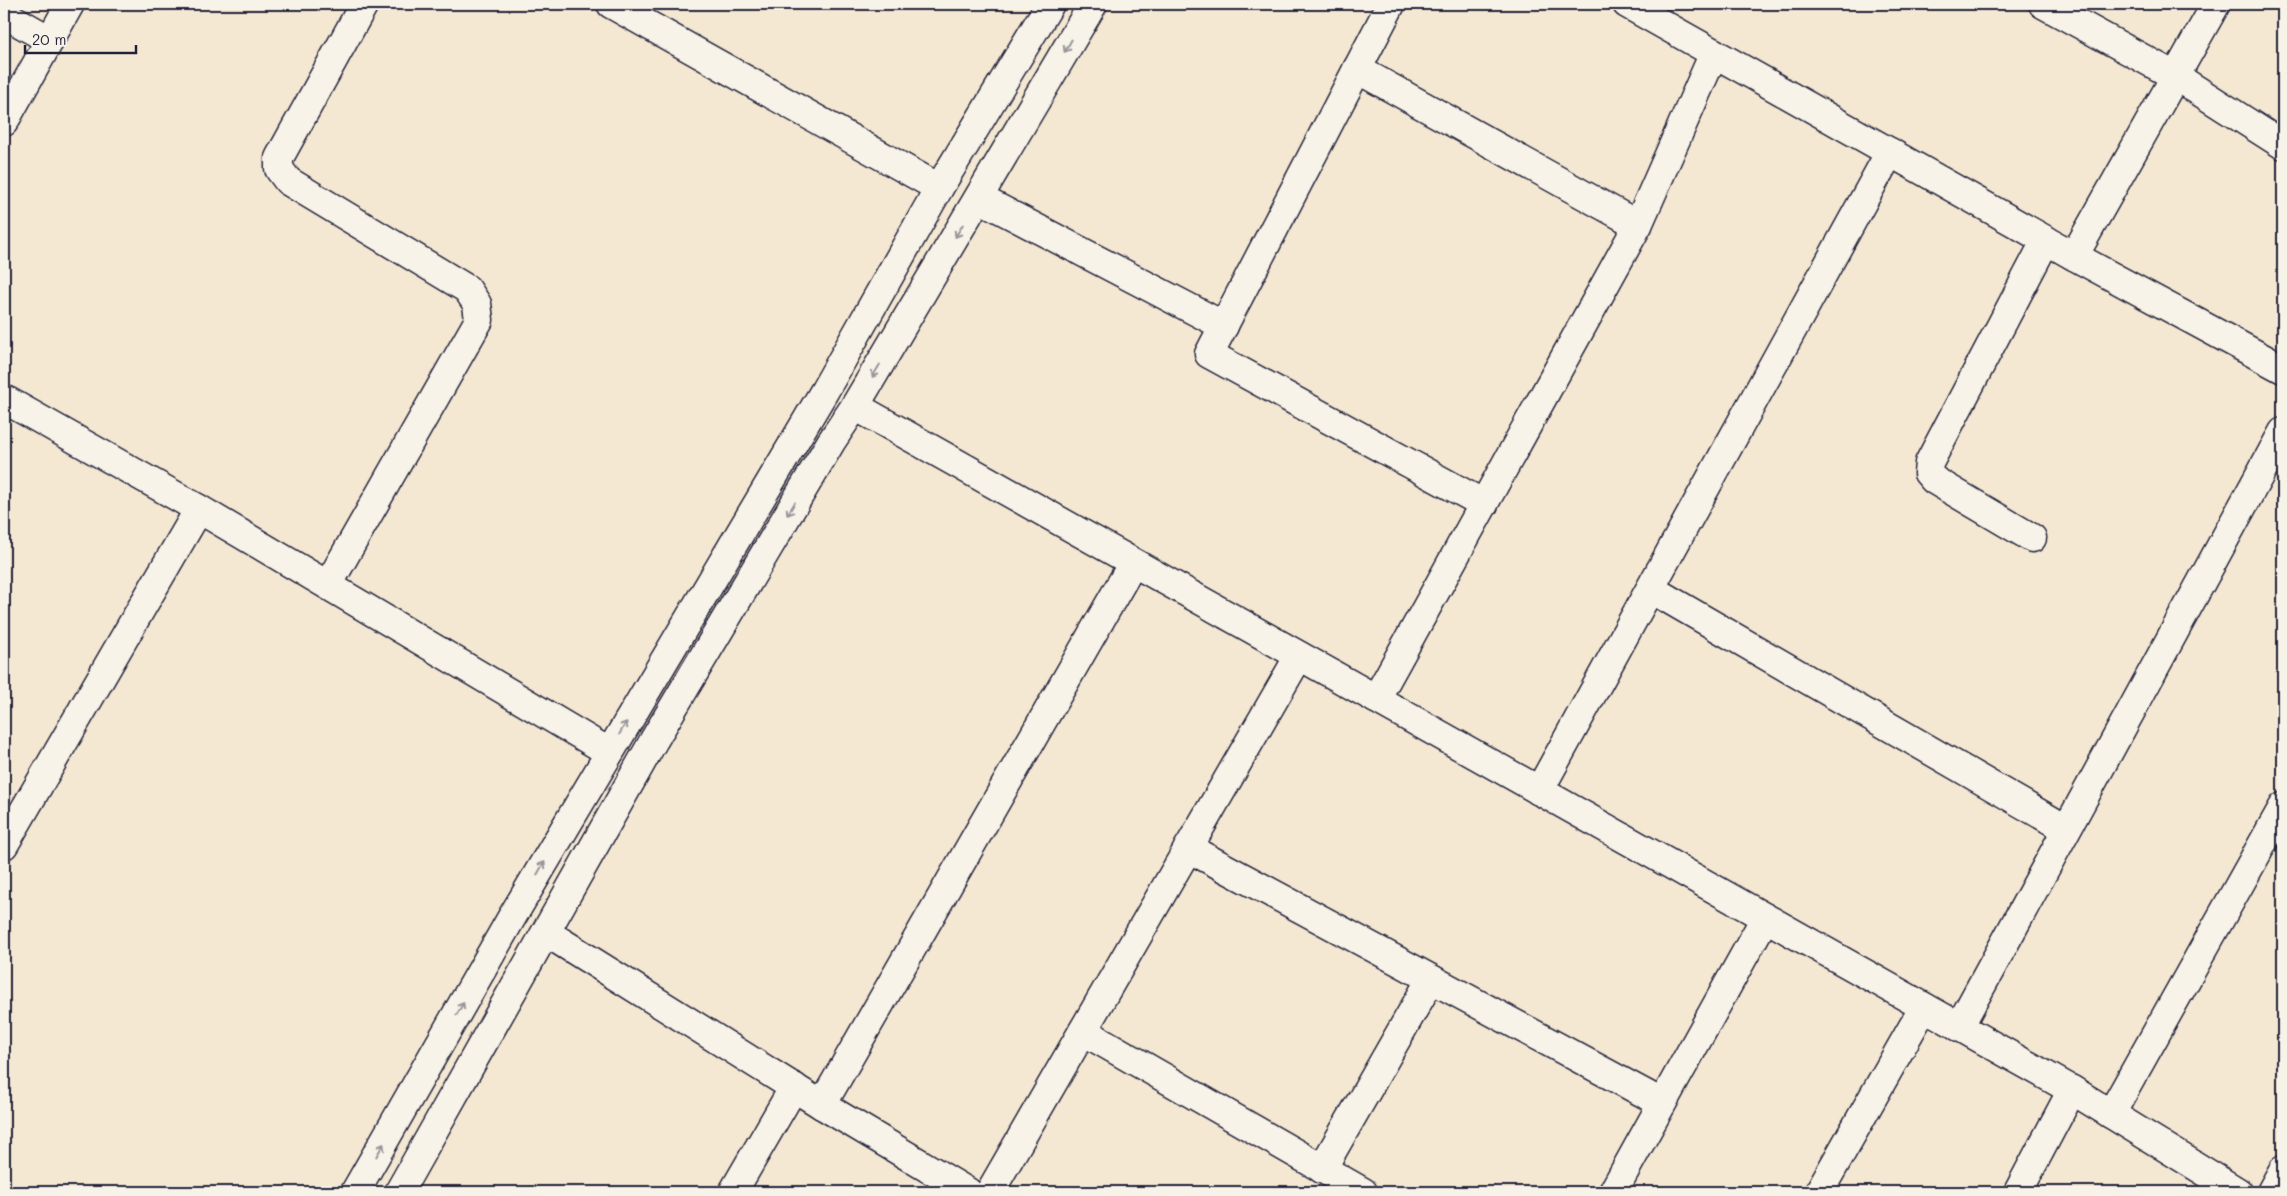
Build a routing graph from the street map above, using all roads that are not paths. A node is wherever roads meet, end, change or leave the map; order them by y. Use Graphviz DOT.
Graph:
graph roads {
  1 [pos="70,4"];
  2 [pos="364,4"];
  3 [pos="611,4"];
  4 [pos="1050,4"];
  5 [pos="1092,4"];
  6 [pos="1391,4"];
  7 [pos="1627,4"];
  8 [pos="2043,4"];
  9 [pos="2216,4"];
  10 [pos="4,14"];
  11 [pos="50,40"];
  12 [pos="1714,53"];
  13 [pos="1357,68"];
  14 [pos="2175,76"];
  15 [pos="4,122"];
  16 [pos="2283,145"];
  17 [pos="1890,152"];
  18 [pos="939,188"];
  19 [pos="979,198"];
  20 [pos="1638,225"];
  21 [pos="2046,240"];
  22 [pos="2074,256"];
  23 [pos="1224,326"];
  24 [pos="2283,370"];
  25 [pos="4,399"];
  26 [pos="855,406"];
  27 [pos="2283,432"];
  28 [pos="1484,504"];
  29 [pos="199,509"];
  30 [pos="2032,538"];
  31 [pos="1133,563"];
  32 [pos="328,585"];
  33 [pos="1650,589"];
  34 [pos="1298,656"];
  35 [pos="1376,699"];
  36 [pos="609,752"];
  37 [pos="1539,791"];
  38 [pos="2283,807"];
  39 [pos="2066,829"];
  40 [pos="4,845"];
  41 [pos="1188,848"];
  42 [pos="1765,918"];
  43 [pos="547,933"];
  44 [pos="1431,979"];
  45 [pos="1924,1007"];
  46 [pos="1959,1027"];
  47 [pos="1083,1031"];
  48 [pos="794,1087"];
  49 [pos="2072,1090"];
  50 [pos="1662,1103"];
  51 [pos="822,1105"];
  52 [pos="2111,1114"];
  53 [pos="1322,1169"];
  54 [pos="2283,1170"];
  55 [pos="355,1192"];
  56 [pos="399,1192"];
  57 [pos="733,1192"];
  58 [pos="968,1192"];
  59 [pos="990,1192"];
  60 [pos="1363,1192"];
  61 [pos="1613,1192"];
  62 [pos="1818,1192"];
  63 [pos="2018,1192"];
  64 [pos="2238,1192"];
  65 [pos="2271,1192"];
  1 -- 11 [label="street"];
  2 -- 32 [label="street"];
  3 -- 18 [label="street"];
  4 -- 18 [label="street"];
  5 -- 19 [label="street, one-way"];
  6 -- 13 [label="street"];
  7 -- 12 [label="street"];
  8 -- 14 [label="street"];
  9 -- 14 [label="street"];
  10 -- 11 [label="street"];
  11 -- 15 [label="street"];
  12 -- 17 [label="street"];
  12 -- 20 [label="street"];
  13 -- 20 [label="street"];
  13 -- 23 [label="street"];
  14 -- 16 [label="street"];
  14 -- 22 [label="street"];
  17 -- 21 [label="street"];
  17 -- 33 [label="street"];
  36 -- 18 [label="street, one-way"];
  19 -- 23 [label="street"];
  19 -- 26 [label="street, one-way"];
  20 -- 28 [label="street"];
  21 -- 22 [label="street"];
  21 -- 30 [label="street"];
  22 -- 24 [label="street"];
  23 -- 28 [label="street"];
  25 -- 29 [label="street"];
  26 -- 31 [label="street"];
  26 -- 43 [label="street, one-way"];
  27 -- 39 [label="street"];
  28 -- 35 [label="street"];
  29 -- 32 [label="street"];
  29 -- 40 [label="street"];
  31 -- 34 [label="street"];
  31 -- 51 [label="street"];
  32 -- 36 [label="street"];
  33 -- 37 [label="street"];
  33 -- 39 [label="street"];
  34 -- 35 [label="street"];
  34 -- 41 [label="street"];
  35 -- 37 [label="street"];
  55 -- 36 [label="street, one-way"];
  37 -- 42 [label="street"];
  38 -- 52 [label="street"];
  39 -- 46 [label="street"];
  41 -- 44 [label="street"];
  41 -- 47 [label="street"];
  42 -- 45 [label="street"];
  42 -- 50 [label="street"];
  43 -- 48 [label="street"];
  43 -- 56 [label="street"];
  44 -- 50 [label="street"];
  44 -- 53 [label="street"];
  45 -- 46 [label="street"];
  45 -- 62 [label="street"];
  46 -- 49 [label="street"];
  47 -- 53 [label="street"];
  47 -- 59 [label="street"];
  48 -- 51 [label="street"];
  48 -- 57 [label="street"];
  49 -- 52 [label="street"];
  49 -- 63 [label="street"];
  50 -- 61 [label="street"];
  51 -- 58 [label="street"];
  52 -- 64 [label="street"];
  53 -- 60 [label="street"];
  54 -- 65 [label="street"];
}
